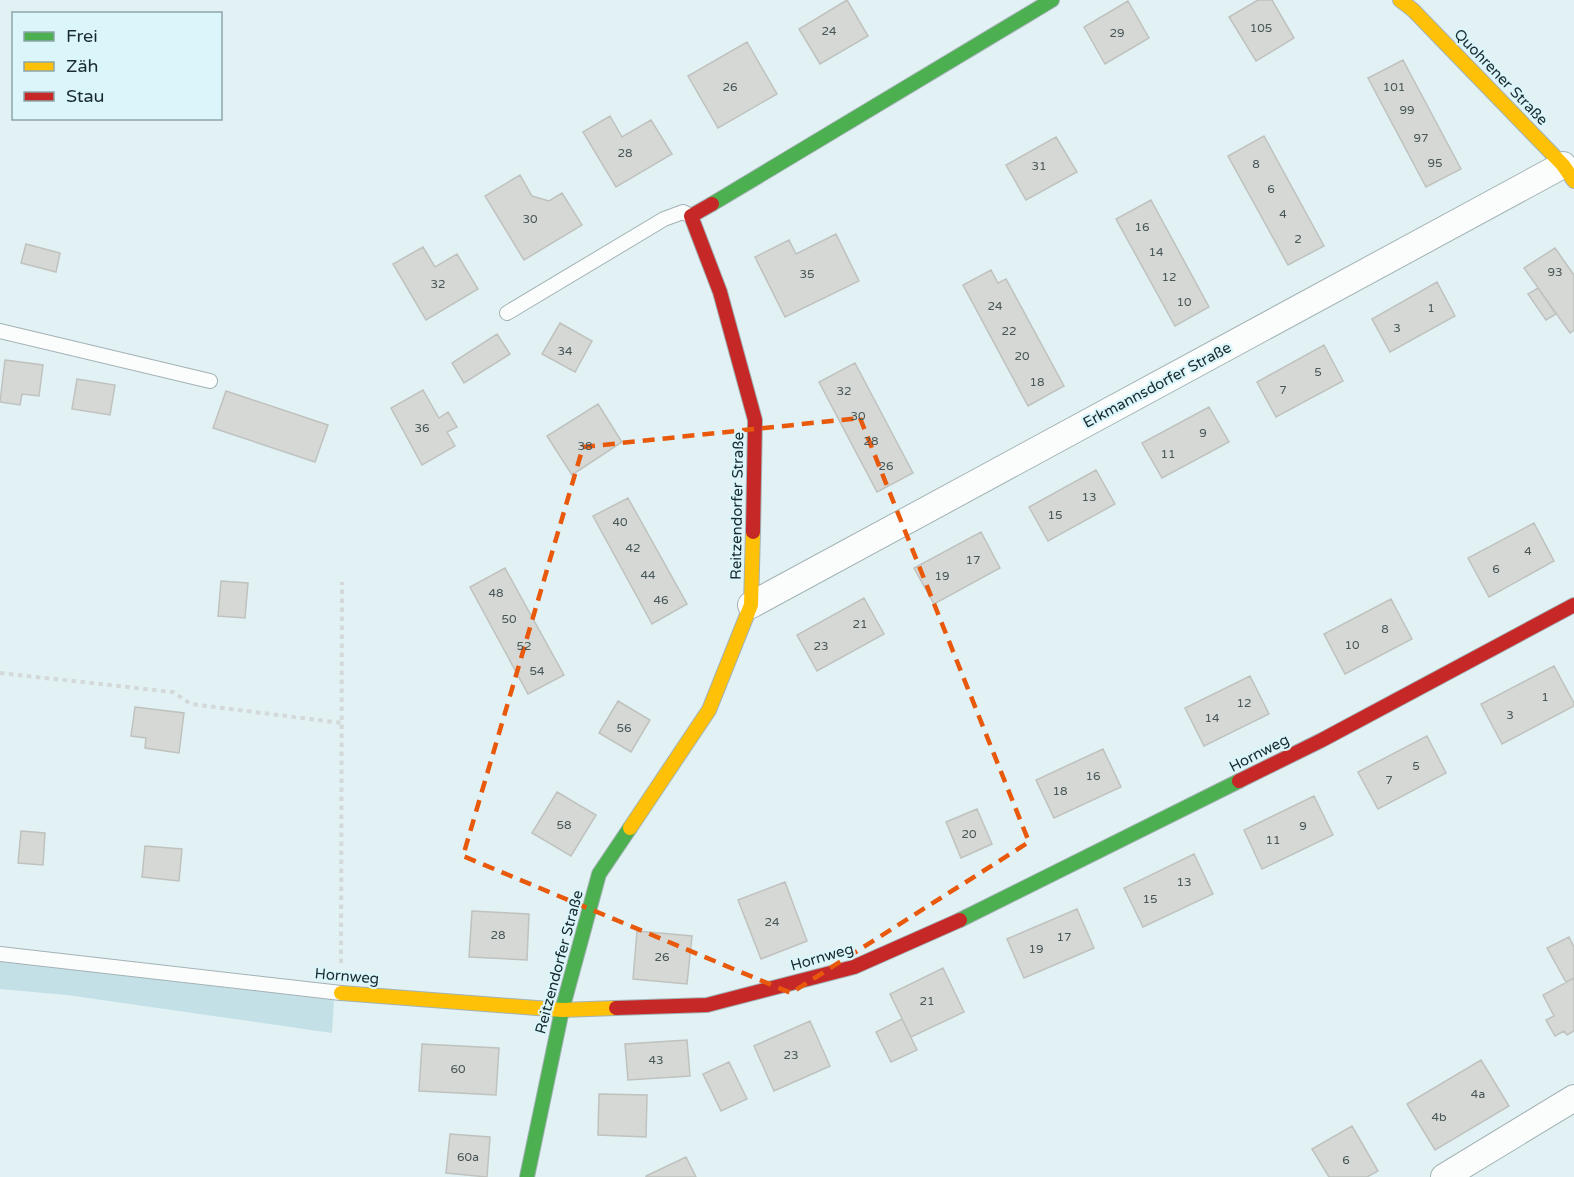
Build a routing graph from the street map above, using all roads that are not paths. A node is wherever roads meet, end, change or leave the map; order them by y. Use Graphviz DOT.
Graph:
graph roads {
  1 [pos="1052,0"];
  2 [pos="1400,0"];
  3 [pos="1568,173"];
  4 [pos="691,216"];
  5 [pos="507,313"];
  6 [pos="0,331"];
  7 [pos="210,381"];
  8 [pos="751,605"];
  9 [pos="1574,605"];
  10 [pos="0,954"];
  11 [pos="341,993"];
  12 [pos="562,1010"];
  13 [pos="1574,1098"];
  14 [pos="528,1177"];
  15 [pos="1444,1177"];
  1 -- 4 [label="street"];
  2 -- 3 [label="street, Quohrener Straße"];
  3 -- 8 [label="street, Erkmannsdorfer Straße"];
  4 -- 5 [label="lane"];
  4 -- 8 [label="street, Reitzendorfer Straße"];
  6 -- 7 [label="lane"];
  8 -- 12 [label="street, Reitzendorfer Straße"];
  9 -- 12 [label="street, Hornweg"];
  10 -- 11 [label="lane, Hornweg"];
  11 -- 12 [label="street, Hornweg"];
  12 -- 14 [label="street, Reitzendorfer Straße"];
  13 -- 15 [label="street"];
}
